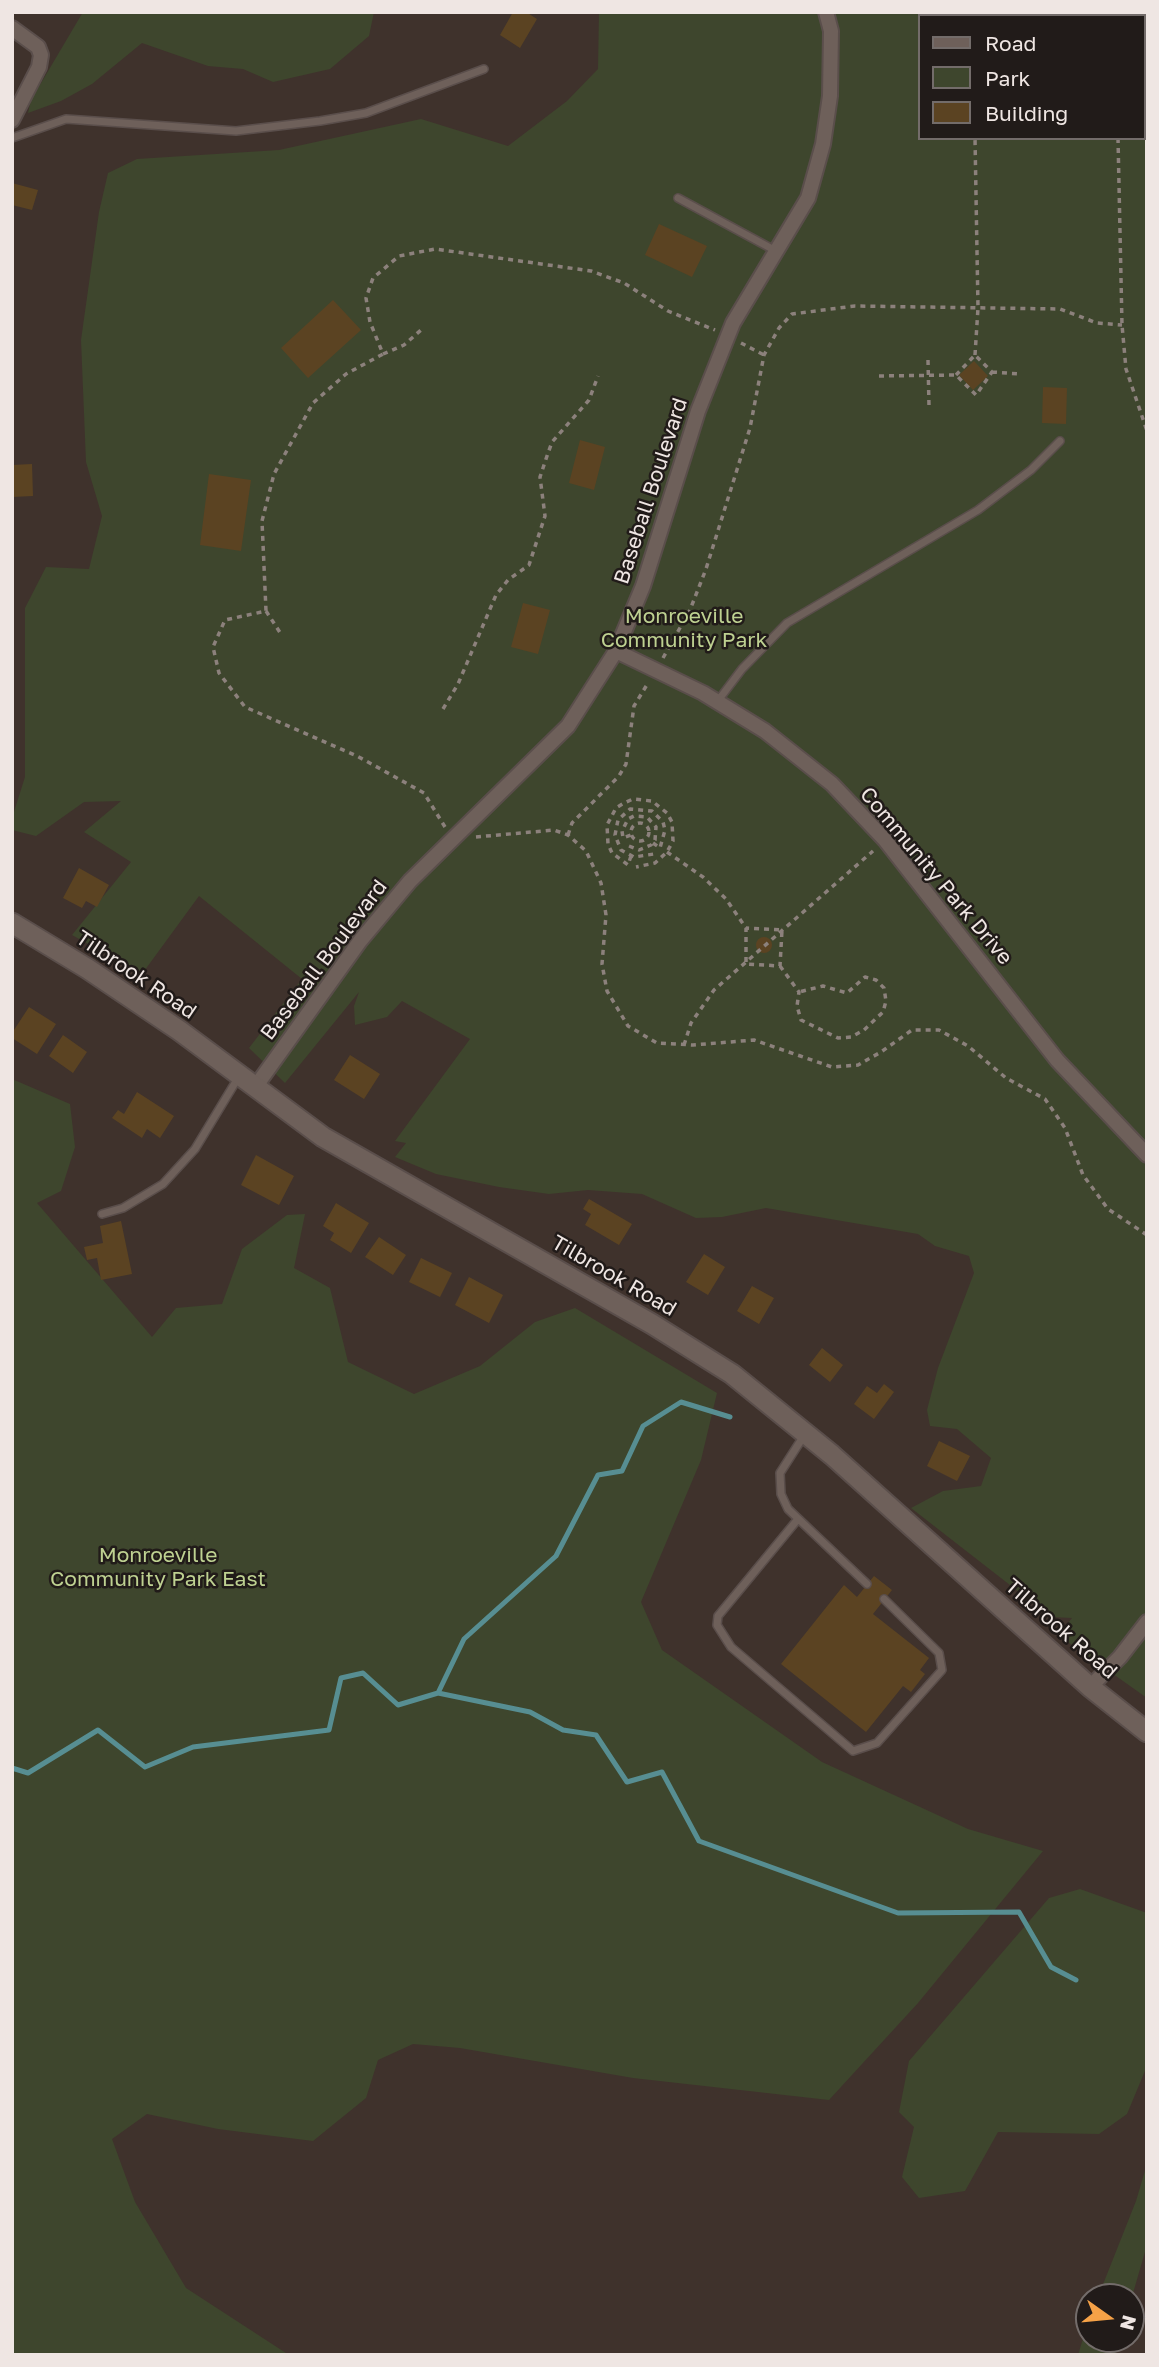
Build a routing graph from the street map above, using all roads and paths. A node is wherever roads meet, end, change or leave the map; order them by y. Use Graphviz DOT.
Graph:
graph roads {
  1 [pos="826,12"];
  2 [pos="12,28"];
  3 [pos="484,69"];
  4 [pos="12,120"];
  5 [pos="12,138"];
  6 [pos="975,140"];
  7 [pos="1118,140"];
  8 [pos="678,198"];
  9 [pos="776,252"];
  10 [pos="978,308"];
  11 [pos="1122,326"];
  12 [pos="421,330"];
  13 [pos="383,354"];
  14 [pos="975,355"];
  15 [pos="928,360"];
  16 [pos="992,372"];
  17 [pos="1020,374"];
  18 [pos="928,375"];
  19 [pos="956,375"];
  20 [pos="598,376"];
  21 [pos="879,376"];
  22 [pos="929,405"];
  23 [pos="1147,431"];
  24 [pos="1060,441"];
  25 [pos="266,611"];
  26 [pos="281,634"];
  27 [pos="617,651"];
  28 [pos="656,670"];
  29 [pos="718,702"];
  30 [pos="443,709"];
  31 [pos="568,835"];
  32 [pos="631,835"];
  33 [pos="885,841"];
  34 [pos="653,843"];
  35 [pos="629,846"];
  36 [pos="667,852"];
  37 [pos="653,854"];
  38 [pos="631,856"];
  39 [pos="636,867"];
  40 [pos="12,923"];
  41 [pos="746,928"];
  42 [pos="782,930"];
  43 [pos="746,964"];
  44 [pos="780,966"];
  45 [pos="799,992"];
  46 [pos="684,1045"];
  47 [pos="248,1080"];
  48 [pos="1147,1155"];
  49 [pos="102,1214"];
  50 [pos="806,1434"];
  51 [pos="799,1519"];
  52 [pos="867,1584"];
  53 [pos="884,1600"];
  54 [pos="1147,1622"];
  55 [pos="1090,1687"];
  56 [pos="1147,1732"];
  1 -- 9 [label="street, Baseball Boulevard"];
  2 -- 4 [label="street"];
  3 -- 5 [label="lane"];
  6 -- 10 [label="path"];
  7 -- 11 [label="path"];
  8 -- 9 [label="lane"];
  9 -- 27 [label="street, Baseball Boulevard"];
  10 -- 11 [label="path"];
  10 -- 14 [label="path"];
  10 -- 28 [label="path"];
  11 -- 23 [label="path"];
  12 -- 13 [label="path"];
  14 -- 16 [label="path"];
  14 -- 19 [label="path"];
  15 -- 18 [label="path"];
  16 -- 17 [label="path"];
  16 -- 19 [label="path"];
  18 -- 19 [label="path"];
  18 -- 21 [label="path"];
  18 -- 22 [label="path"];
  20 -- 30 [label="path"];
  24 -- 29 [label="lane"];
  25 -- 26 [label="path"];
  27 -- 28 [label="street, Community Park Drive"];
  27 -- 47 [label="street, Baseball Boulevard"];
  28 -- 29 [label="street, Community Park Drive"];
  28 -- 31 [label="path"];
  29 -- 33 [label="street, Community Park Drive"];
  32 -- 32 [label="path"];
  32 -- 34 [label="path"];
  33 -- 42 [label="path"];
  33 -- 48 [label="street, Community Park Drive"];
  34 -- 35 [label="path"];
  34 -- 38 [label="path"];
  36 -- 38 [label="path"];
  36 -- 39 [label="path"];
  36 -- 41 [label="path"];
  37 -- 38 [label="path"];
  40 -- 47 [label="street, Tilbrook Road"];
  41 -- 42 [label="path"];
  41 -- 43 [label="path"];
  42 -- 43 [label="path"];
  42 -- 44 [label="path"];
  43 -- 44 [label="path"];
  43 -- 46 [label="path"];
  44 -- 45 [label="path"];
  45 -- 45 [label="path"];
  47 -- 49 [label="lane"];
  47 -- 50 [label="street, Tilbrook Road"];
  50 -- 51 [label="lane"];
  50 -- 55 [label="street, Tilbrook Road"];
  51 -- 52 [label="lane"];
  51 -- 53 [label="lane"];
  54 -- 55 [label="street"];
  55 -- 56 [label="street, Tilbrook Road"];
}
